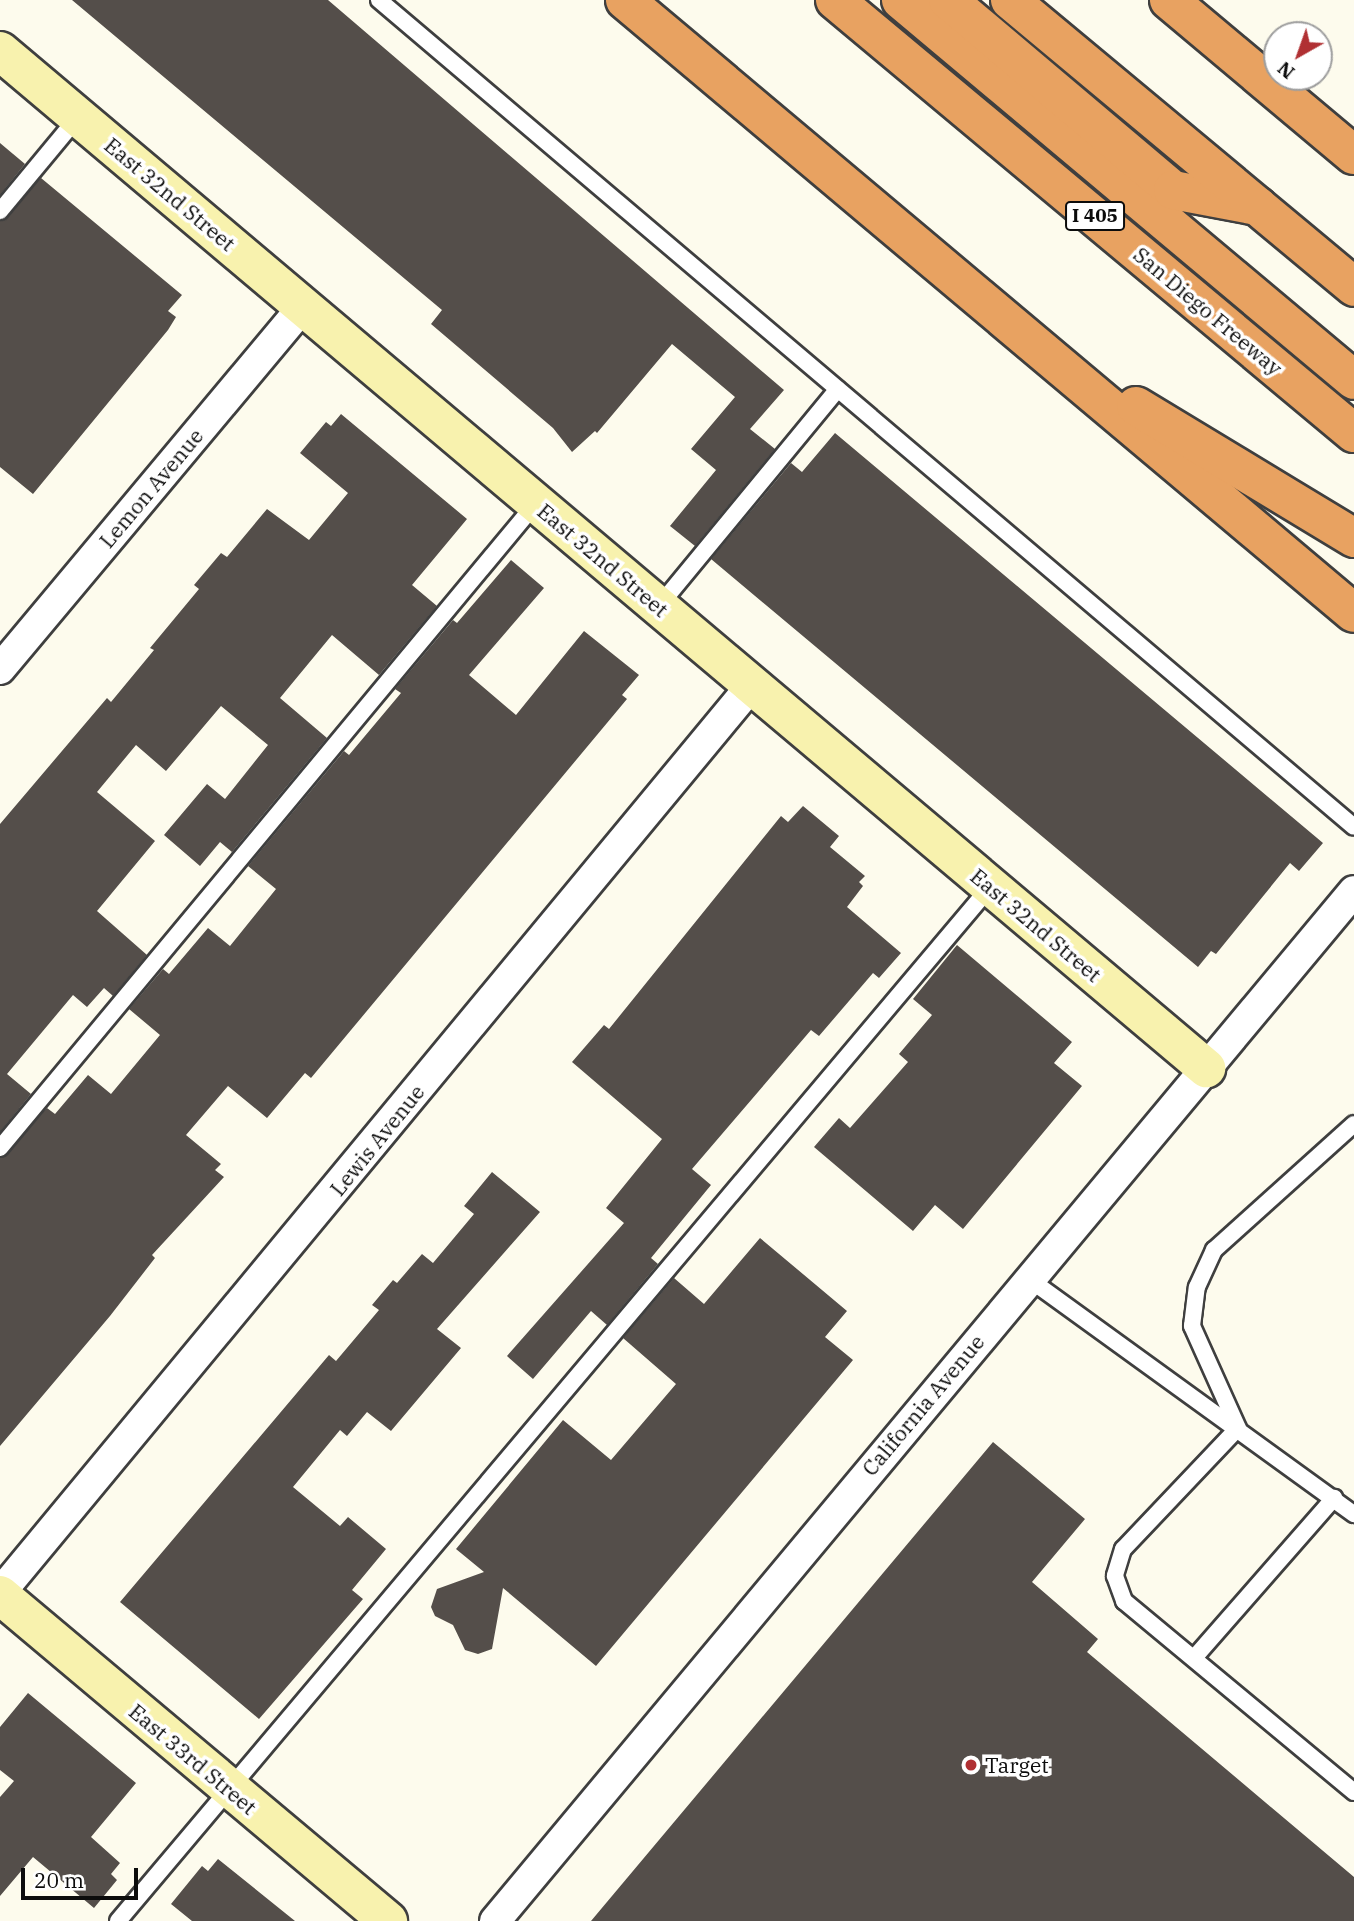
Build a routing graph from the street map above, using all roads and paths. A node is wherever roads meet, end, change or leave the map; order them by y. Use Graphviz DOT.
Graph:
graph roads {
  1 [pos="379,0"];
  2 [pos="625,0"];
  3 [pos="835,0"];
  4 [pos="901,0"];
  5 [pos="947,0"];
  6 [pos="1010,0"];
  7 [pos="1169,0"];
  8 [pos="0,51"];
  9 [pos="78,117"];
  10 [pos="1354,155"];
  11 [pos="1259,207"];
  12 [pos="0,211"];
  13 [pos="1354,287"];
  14 [pos="303,306"];
  15 [pos="1029,341"];
  16 [pos="1354,380"];
  17 [pos="838,390"];
  18 [pos="1354,433"];
  19 [pos="536,503"];
  20 [pos="1354,538"];
  21 [pos="658,606"];
  22 [pos="1354,613"];
  23 [pos="0,669"];
  24 [pos="752,685"];
  25 [pos="1354,827"];
  26 [pos="990,887"];
  27 [pos="1354,891"];
  28 [pos="1206,1068"];
  29 [pos="1354,1124"];
  30 [pos="0,1148"];
  31 [pos="1029,1279"];
  32 [pos="1238,1428"];
  33 [pos="1334,1498"];
  34 [pos="1354,1514"];
  35 [pos="0,1594"];
  36 [pos="1194,1658"];
  37 [pos="229,1789"];
  38 [pos="1354,1792"];
  39 [pos="118,1921"];
  40 [pos="388,1921"];
  41 [pos="495,1921"];
  1 -- 17 [label="lane"];
  2 -- 15 [label="highway"];
  3 -- 18 [label="highway, San Diego Freeway / I 405"];
  4 -- 16 [label="highway"];
  5 -- 11 [label="highway"];
  6 -- 11 [label="highway"];
  7 -- 10 [label="highway"];
  8 -- 9 [label="street, East 32nd Street"];
  9 -- 12 [label="lane"];
  9 -- 14 [label="street, East 32nd Street"];
  11 -- 13 [label="highway"];
  14 -- 19 [label="street, East 32nd Street"];
  14 -- 23 [label="street, Lemon Avenue"];
  15 -- 20 [label="highway"];
  15 -- 22 [label="highway"];
  17 -- 21 [label="lane"];
  17 -- 25 [label="lane"];
  19 -- 21 [label="street, East 32nd Street"];
  19 -- 30 [label="lane"];
  21 -- 24 [label="street, East 32nd Street"];
  24 -- 26 [label="street, East 32nd Street"];
  24 -- 35 [label="street, Lewis Avenue"];
  26 -- 28 [label="street, East 32nd Street"];
  26 -- 37 [label="lane"];
  27 -- 28 [label="street, California Avenue"];
  28 -- 31 [label="street, California Avenue"];
  29 -- 32 [label="lane"];
  31 -- 32 [label="lane"];
  31 -- 41 [label="street, California Avenue"];
  32 -- 33 [label="lane"];
  32 -- 36 [label="lane"];
  33 -- 34 [label="lane"];
  33 -- 36 [label="lane"];
  35 -- 37 [label="street, East 33rd Street"];
  36 -- 38 [label="lane"];
  37 -- 39 [label="lane"];
  37 -- 40 [label="street, East 33rd Street"];
}
